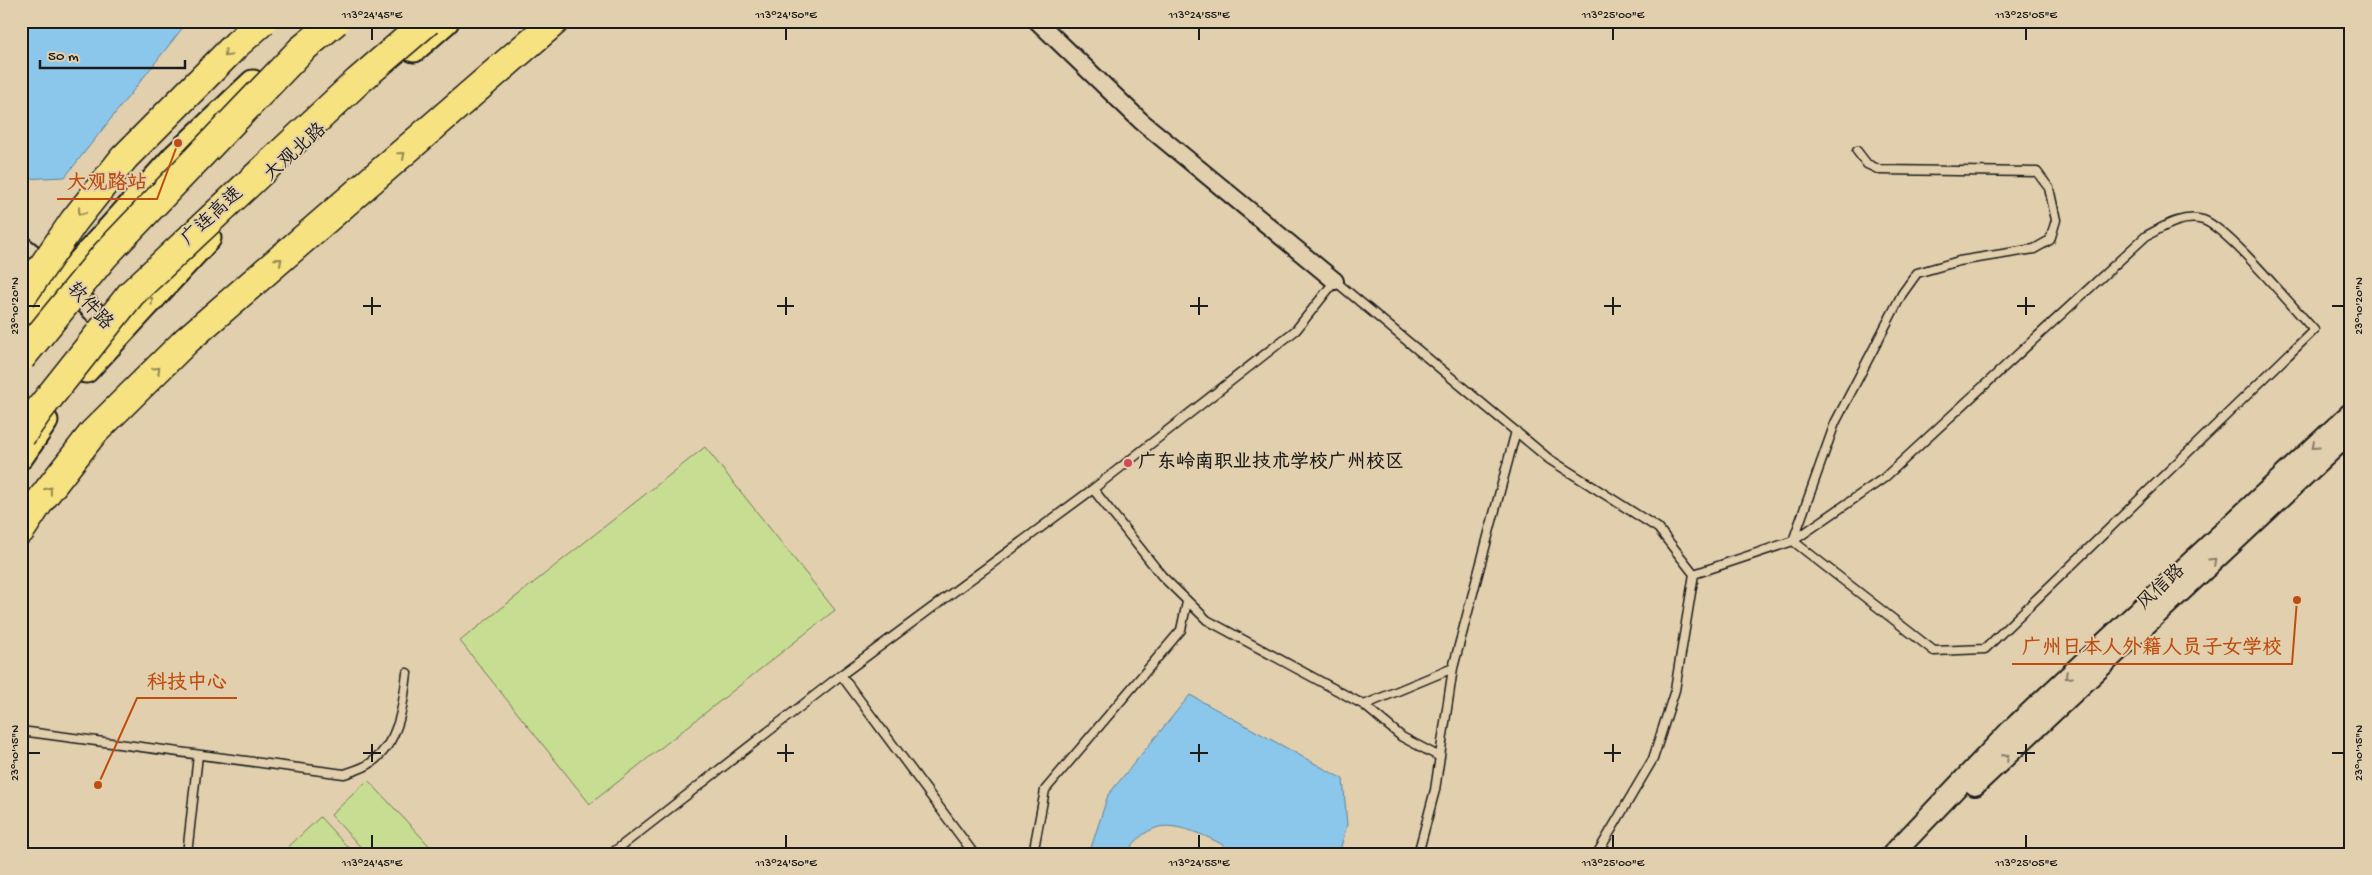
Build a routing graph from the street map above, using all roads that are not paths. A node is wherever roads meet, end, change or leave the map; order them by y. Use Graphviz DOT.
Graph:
graph roads {
  1 [pos="263,21"];
  2 [pos="321,21"];
  3 [pos="336,21"];
  4 [pos="428,21"];
  5 [pos="446,21"];
  6 [pos="555,21"];
  7 [pos="1037,21"];
  8 [pos="1857,151"];
  9 [pos="21,246"];
  10 [pos="21,277"];
  11 [pos="1334,280"];
  12 [pos="58,289"];
  13 [pos="21,298"];
  14 [pos="116,336"];
  15 [pos="21,338"];
  16 [pos="21,358"];
  17 [pos="2351,413"];
  18 [pos="1516,431"];
  19 [pos="2351,432"];
  20 [pos="21,436"];
  21 [pos="21,456"];
  22 [pos="1093,488"];
  23 [pos="21,530"];
  24 [pos="1793,541"];
  25 [pos="1694,574"];
  26 [pos="1188,602"];
  27 [pos="1453,668"];
  28 [pos="407,673"];
  29 [pos="841,675"];
  30 [pos="1364,705"];
  31 [pos="21,731"];
  32 [pos="198,755"];
  33 [pos="1440,757"];
  34 [pos="187,854"];
  35 [pos="611,854"];
  36 [pos="974,854"];
  37 [pos="1033,854"];
  38 [pos="1418,854"];
  39 [pos="1597,854"];
  40 [pos="1893,854"];
  41 [pos="1910,854"];
  1 -- 13 [label="highway, one-way, bridge"];
  2 -- 12 [label="main road"];
  3 -- 16 [label="highway, bridge"];
  4 -- 20 [label="highway, 广连高速, bridge"];
  14 -- 5 [label="main road, 大观北路, one-way"];
  23 -- 6 [label="highway, one-way"];
  7 -- 11 [label="street"];
  8 -- 24 [label="lane"];
  9 -- 12 [label="street, 软件路"];
  10 -- 12 [label="street, 软件路"];
  11 -- 18 [label="lane"];
  11 -- 22 [label="lane"];
  12 -- 14 [label="street, 软件路"];
  12 -- 15 [label="main road"];
  14 -- 21 [label="main road, 大观北路"];
  17 -- 40 [label="street, 风信路, one-way"];
  18 -- 25 [label="lane"];
  18 -- 27 [label="lane"];
  41 -- 19 [label="street, 风信路, one-way"];
  22 -- 26 [label="lane"];
  22 -- 29 [label="lane"];
  24 -- 24 [label="lane"];
  24 -- 25 [label="lane"];
  25 -- 39 [label="lane"];
  26 -- 30 [label="lane"];
  26 -- 37 [label="lane"];
  27 -- 30 [label="lane"];
  27 -- 33 [label="lane"];
  28 -- 32 [label="lane"];
  29 -- 35 [label="lane"];
  29 -- 36 [label="lane"];
  30 -- 33 [label="lane"];
  31 -- 32 [label="lane"];
  32 -- 34 [label="lane"];
  33 -- 38 [label="lane"];
}
